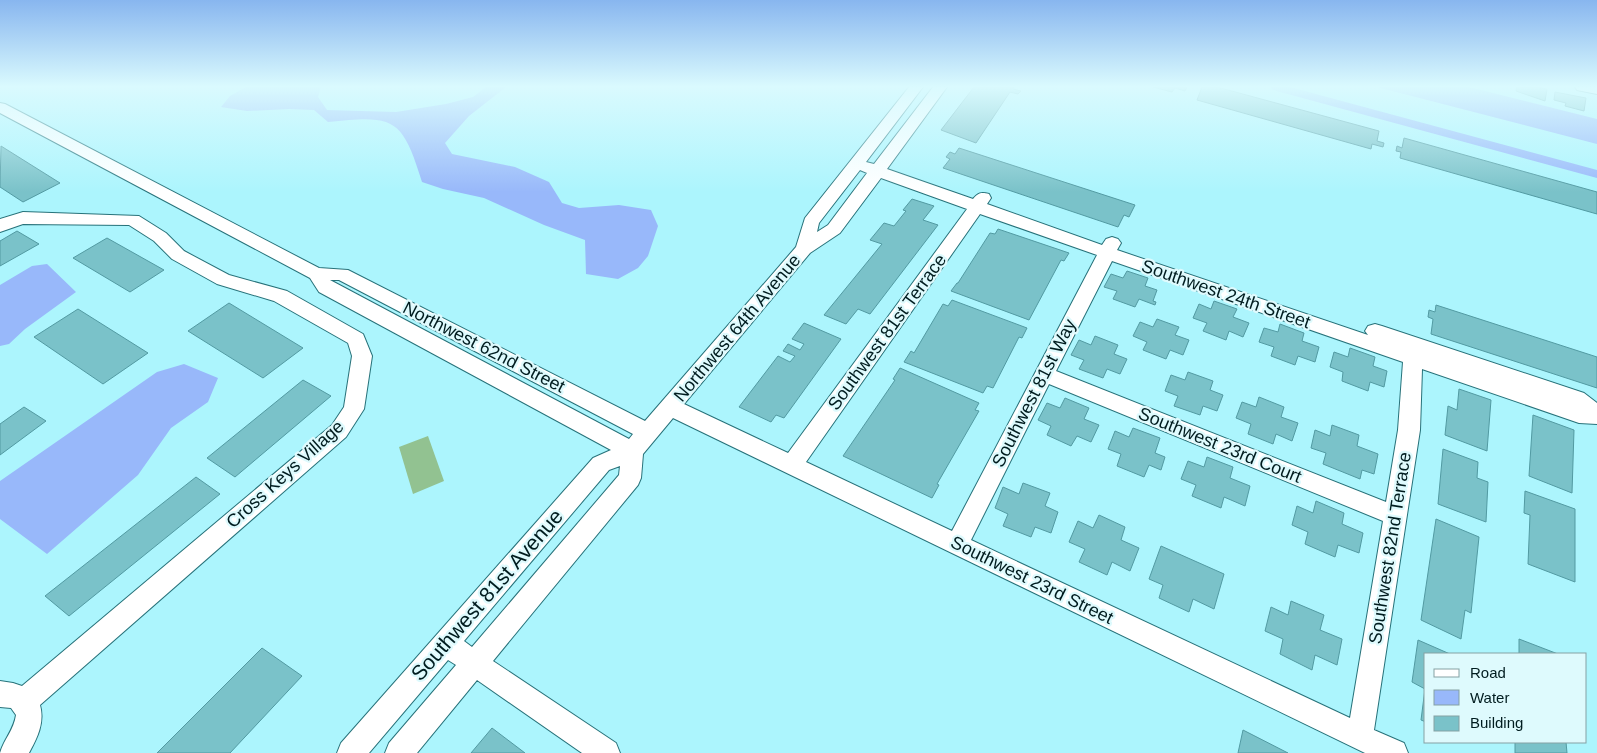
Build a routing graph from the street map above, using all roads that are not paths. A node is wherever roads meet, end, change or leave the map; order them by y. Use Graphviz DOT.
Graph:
graph roads {
  1 [pos="29,122"];
  2 [pos="889,122"];
  3 [pos="914,122"];
  4 [pos="860,160"];
  5 [pos="881,168"];
  6 [pos="980,203"];
  7 [pos="0,226"];
  8 [pos="1109,248"];
  9 [pos="804,249"];
  10 [pos="316,274"];
  11 [pos="496,353"];
  12 [pos="1413,358"];
  13 [pos="462,360"];
  14 [pos="1044,374"];
  15 [pos="670,407"];
  16 [pos="1597,415"];
  17 [pos="648,432"];
  18 [pos="632,451"];
  19 [pos="792,465"];
  20 [pos="1395,516"];
  21 [pos="957,544"];
  22 [pos="445,643"];
  23 [pos="474,662"];
  24 [pos="12,698"];
  25 [pos="1360,736"];
  26 [pos="13,753"];
  27 [pos="351,753"];
  28 [pos="399,753"];
  29 [pos="606,753"];
  30 [pos="1394,753"];
  1 -- 10 [label="street, Northwest 62nd Street"];
  2 -- 4 [label="street, Northwest 64th Avenue"];
  3 -- 5 [label="street, Northwest 64th Avenue"];
  4 -- 5 [label="street, Southwest 24th Street"];
  4 -- 9 [label="street, Northwest 64th Avenue"];
  5 -- 6 [label="street, Southwest 24th Street"];
  5 -- 9 [label="street, Northwest 64th Avenue"];
  6 -- 8 [label="street, Southwest 24th Street"];
  6 -- 19 [label="street, Southwest 81st Terrace"];
  7 -- 24 [label="street, Cross Keys Village"];
  8 -- 12 [label="street, Southwest 24th Street"];
  8 -- 14 [label="street, Southwest 81st Way"];
  8 -- 16 [label="street, Southwest 24th Street"];
  9 -- 15 [label="street, Northwest 64th Avenue"];
  10 -- 11 [label="street, Northwest 62nd Street"];
  10 -- 13 [label="street, Northwest 62nd Street"];
  11 -- 13 [label="street"];
  11 -- 17 [label="street, Northwest 62nd Street"];
  12 -- 16 [label="street, Southwest 24th Street"];
  12 -- 20 [label="street, Southwest 82nd Terrace"];
  13 -- 18 [label="street, Northwest 62nd Street"];
  14 -- 20 [label="street, Southwest 23rd Court"];
  14 -- 21 [label="street, Southwest 81st Way"];
  15 -- 17 [label="street, Southwest 81st Avenue"];
  15 -- 19 [label="street, Southwest 23rd Street"];
  17 -- 18 [label="street, Southwest 81st Avenue"];
  18 -- 22 [label="street, Southwest 81st Avenue"];
  18 -- 23 [label="street, Southwest 81st Avenue"];
  19 -- 21 [label="street, Southwest 23rd Street"];
  20 -- 25 [label="street, Southwest 82nd Terrace"];
  21 -- 25 [label="street, Southwest 23rd Street"];
  22 -- 23 [label="street"];
  22 -- 27 [label="street, Southwest 81st Avenue"];
  23 -- 28 [label="street, Southwest 81st Avenue"];
  23 -- 29 [label="street"];
  24 -- 26 [label="street"];
  25 -- 30 [label="street, Southwest 23rd Street"];
}
